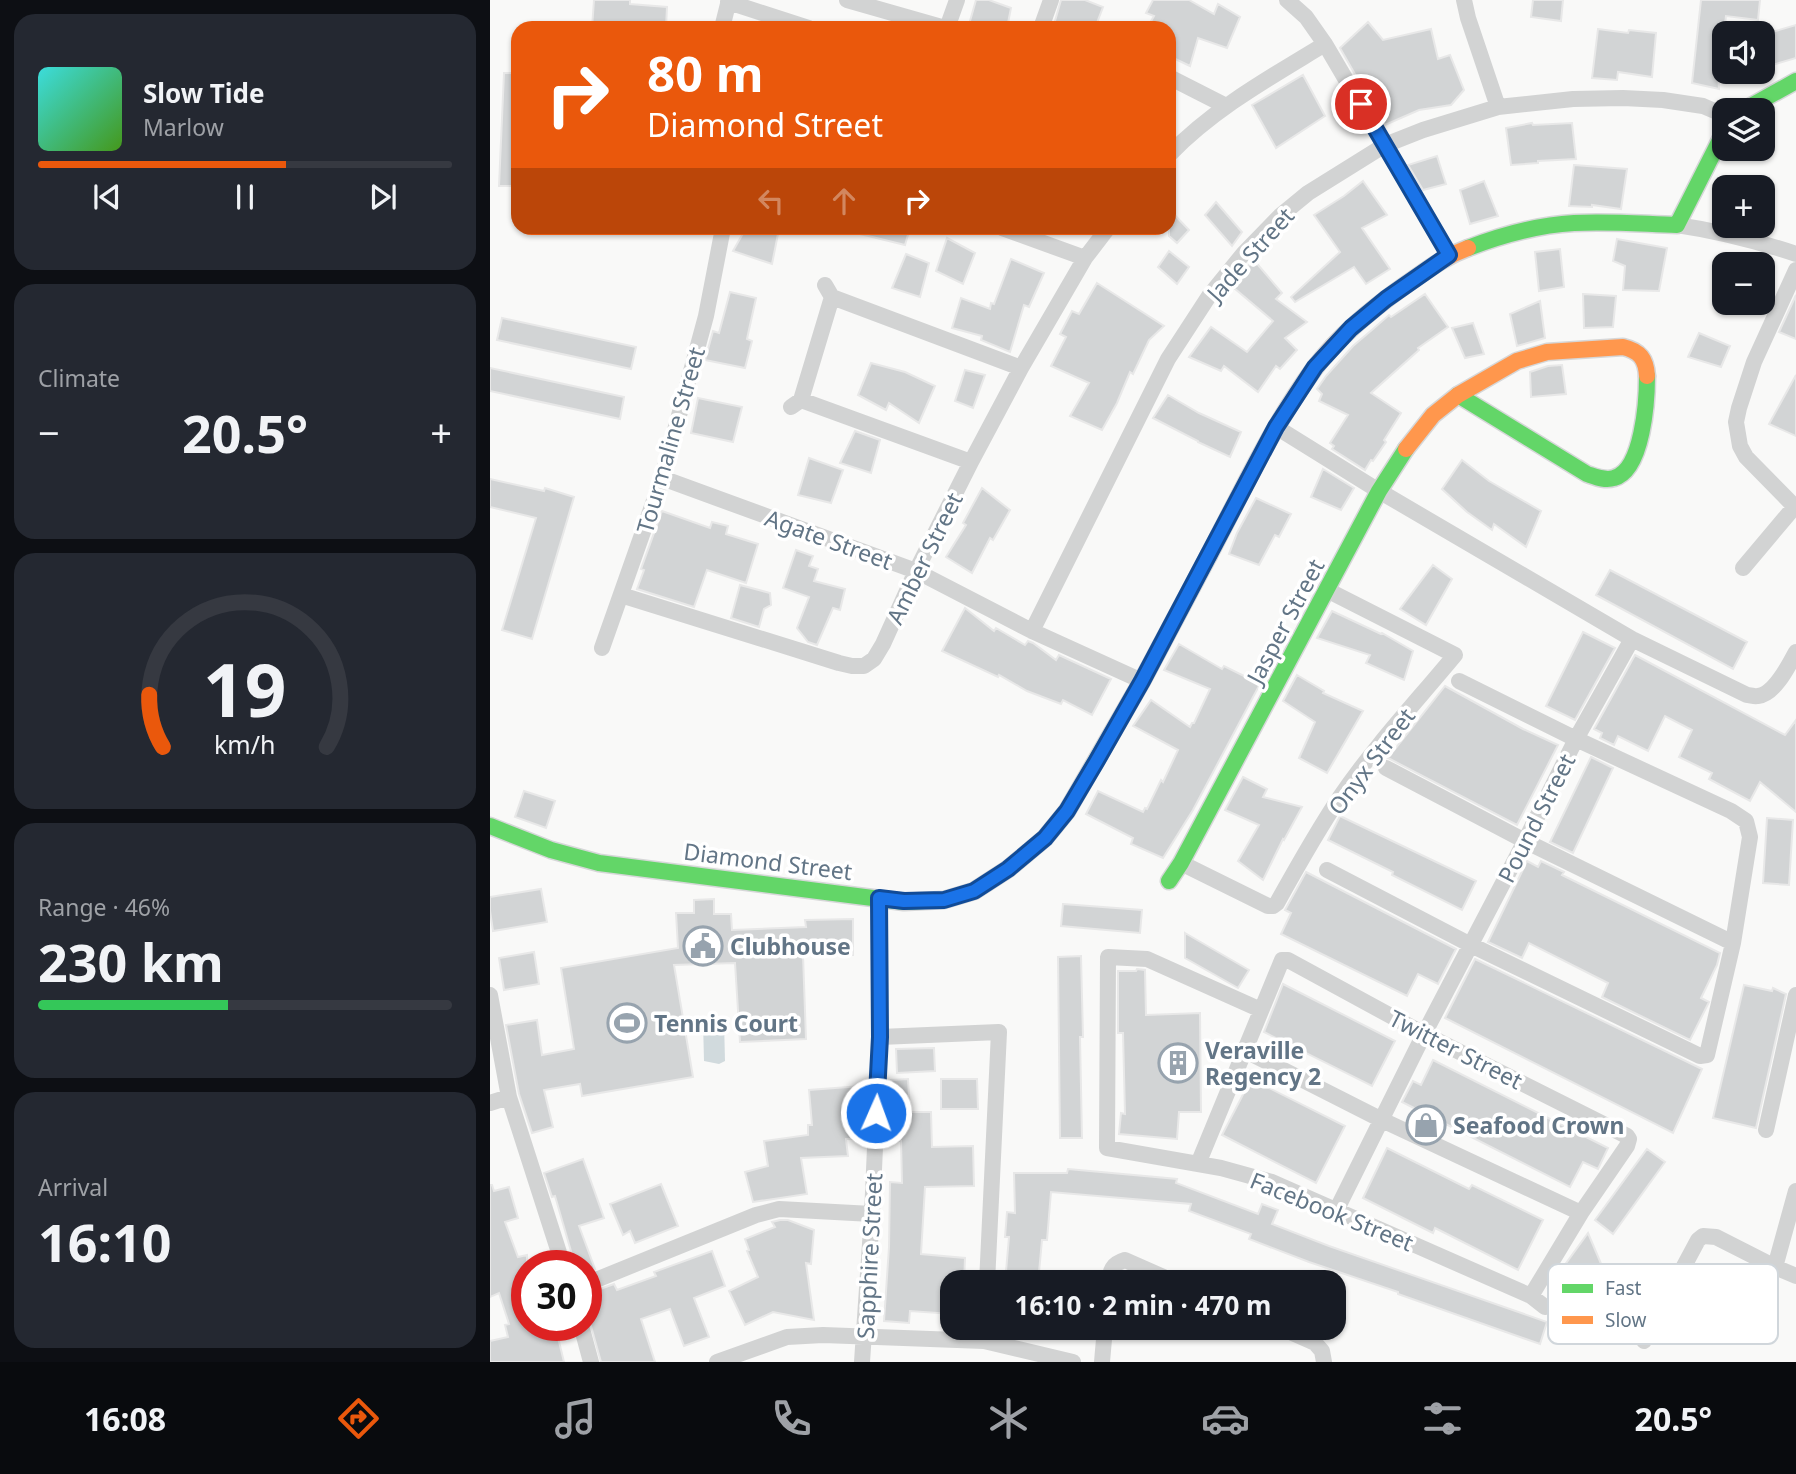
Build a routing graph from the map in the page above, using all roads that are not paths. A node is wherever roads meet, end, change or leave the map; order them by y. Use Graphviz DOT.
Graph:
graph roads {
  1 [pos="847,0"];
  2 [pos="957,0"];
  3 [pos="1051,0"];
  4 [pos="1287,0"];
  5 [pos="1464,0"];
  6 [pos="729,1"];
  7 [pos="724,21"];
  8 [pos="788,21"];
  9 [pos="921,21"];
  10 [pos="949,21"];
  11 [pos="1044,21"];
  12 [pos="1325,44"];
  13 [pos="1176,80"];
  14 [pos="1796,81"];
  15 [pos="1766,98"];
  16 [pos="1226,106"];
  17 [pos="1498,107"];
  18 [pos="1712,110"];
  19 [pos="1385,145"];
  20 [pos="1176,148"];
  21 [pos="1712,156"];
  22 [pos="1677,225"];
  23 [pos="722,235"];
  24 [pos="1021,235"];
  25 [pos="1103,235"];
  26 [pos="1796,254"];
  27 [pos="1449,255"];
  28 [pos="1085,258"];
  29 [pos="1796,270"];
  30 [pos="1021,368"];
  31 [pos="1458,395"];
  32 [pos="1276,427"];
  33 [pos="971,462"];
  34 [pos="662,478"];
  35 [pos="1378,491"];
  36 [pos="1795,506"];
  37 [pos="1743,568"];
  38 [pos="916,571"];
  39 [pos="1327,590"];
  40 [pos="621,595"];
  41 [pos="1032,631"];
  42 [pos="1632,639"];
  43 [pos="603,648"];
  44 [pos="1796,652"];
  45 [pos="1142,681"];
  46 [pos="1460,681"];
  47 [pos="1576,740"];
  48 [pos="1386,768"];
  49 [pos="490,826"];
  50 [pos="1525,841"];
  51 [pos="1181,863"];
  52 [pos="1327,870"];
  53 [pos="1169,881"];
  54 [pos="879,898"];
  55 [pos="1733,943"];
  56 [pos="1471,945"];
  57 [pos="490,995"];
  58 [pos="1796,995"];
  59 [pos="1261,1010"];
  60 [pos="1424,1034"];
  61 [pos="880,1037"];
  62 [pos="1244,1050"];
  63 [pos="509,1097"];
  64 [pos="490,1102"];
  65 [pos="1382,1120"];
  66 [pos="1766,1130"];
  67 [pos="1198,1164"];
  68 [pos="1796,1191"];
  69 [pos="1336,1211"];
  70 [pos="1581,1213"];
  71 [pos="872,1214"];
  72 [pos="558,1250"];
  73 [pos="1550,1264"];
  74 [pos="1685,1264"];
  75 [pos="1769,1264"];
  76 [pos="1776,1264"];
  77 [pos="1548,1268"];
  78 [pos="1778,1268"];
  79 [pos="988,1270"];
  80 [pos="1111,1270"];
  81 [pos="1148,1270"];
  82 [pos="1796,1276"];
  83 [pos="602,1277"];
  84 [pos="1531,1296"];
  85 [pos="1545,1307"];
  86 [pos="940,1336"];
  87 [pos="864,1337"];
  88 [pos="1000,1340"];
  89 [pos="1104,1340"];
  90 [pos="1308,1340"];
  91 [pos="585,1341"];
  92 [pos="591,1362"];
  93 [pos="717,1362"];
  94 [pos="862,1362"];
  95 [pos="1073,1362"];
  96 [pos="1102,1362"];
  97 [pos="1324,1362"];
  1 -- 9 [label="street"];
  2 -- 10 [label="street"];
  3 -- 11 [label="street"];
  4 -- 12 [label="street"];
  5 -- 17 [label="street"];
  6 -- 7 [label="street"];
  6 -- 8 [label="street"];
  12 -- 16 [label="street"];
  12 -- 19 [label="street"];
  13 -- 16 [label="street"];
  14 -- 15 [label="street"];
  16 -- 20 [label="street"];
  17 -- 18 [label="street, Jade Street"];
  17 -- 19 [label="street, Jade Street"];
  19 -- 27 [label="street"];
  19 -- 41 [label="street, Jade Street"];
  21 -- 22 [label="street"];
  22 -- 26 [label="street, Diamond Street"];
  22 -- 27 [label="street, Diamond Street"];
  23 -- 34 [label="street, Tourmaline Street"];
  24 -- 28 [label="street"];
  25 -- 28 [label="street, Amber Street"];
  27 -- 32 [label="street, Diamond Street"];
  28 -- 30 [label="street, Amber Street"];
  29 -- 36 [label="street"];
  30 -- 33 [label="street, Amber Street"];
  30 -- 33 [label="street"];
  31 -- 31 [label="street, Jasper Street"];
  31 -- 35 [label="street, Jasper Street"];
  32 -- 35 [label="street"];
  32 -- 45 [label="street, Diamond Street"];
  33 -- 38 [label="street, Amber Street"];
  34 -- 38 [label="street, Agate Street"];
  34 -- 40 [label="street, Tourmaline Street"];
  35 -- 39 [label="street, Jasper Street"];
  35 -- 42 [label="street"];
  36 -- 37 [label="street"];
  38 -- 40 [label="street, Amber Street"];
  38 -- 41 [label="street, Agate Street"];
  39 -- 51 [label="street, Jasper Street"];
  39 -- 51 [label="street, Onyx Street"];
  40 -- 43 [label="street, Tourmaline Street"];
  41 -- 45 [label="street, Agate Street"];
  42 -- 44 [label="street"];
  42 -- 47 [label="street, Pound Street"];
  45 -- 54 [label="street, Diamond Street"];
  46 -- 47 [label="street"];
  47 -- 50 [label="street, Pound Street"];
  47 -- 55 [label="street"];
  48 -- 50 [label="street"];
  49 -- 54 [label="street, Diamond Street"];
  50 -- 55 [label="street"];
  50 -- 56 [label="street, Pound Street"];
  51 -- 53 [label="street, Jasper Street"];
  52 -- 56 [label="street"];
  54 -- 61 [label="street, Sapphire Street"];
  55 -- 56 [label="street"];
  56 -- 60 [label="street, Pound Street"];
  57 -- 63 [label="street"];
  58 -- 66 [label="street"];
  59 -- 60 [label="street, Twitter Street"];
  59 -- 62 [label="street"];
  59 -- 67 [label="street, Facebook Street"];
  60 -- 65 [label="street, Pound Street"];
  60 -- 70 [label="street, Twitter Street"];
  61 -- 71 [label="street, Sapphire Street"];
  61 -- 79 [label="street"];
  62 -- 65 [label="street"];
  62 -- 67 [label="street"];
  63 -- 64 [label="street"];
  63 -- 72 [label="street"];
  65 -- 69 [label="street, Pound Street"];
  65 -- 70 [label="street"];
  67 -- 69 [label="street, Facebook Street"];
  68 -- 76 [label="street"];
  69 -- 84 [label="street, Facebook Street"];
  70 -- 73 [label="street"];
  71 -- 83 [label="street"];
  71 -- 87 [label="street, Sapphire Street"];
  74 -- 75 [label="street"];
  77 -- 84 [label="street"];
  78 -- 82 [label="street"];
  80 -- 81 [label="street"];
  84 -- 85 [label="street, Facebook Street"];
  86 -- 87 [label="street"];
  87 -- 93 [label="street"];
  87 -- 94 [label="street, Sapphire Street"];
  88 -- 95 [label="street"];
  89 -- 96 [label="street"];
  90 -- 97 [label="street"];
  91 -- 92 [label="street"];
}
